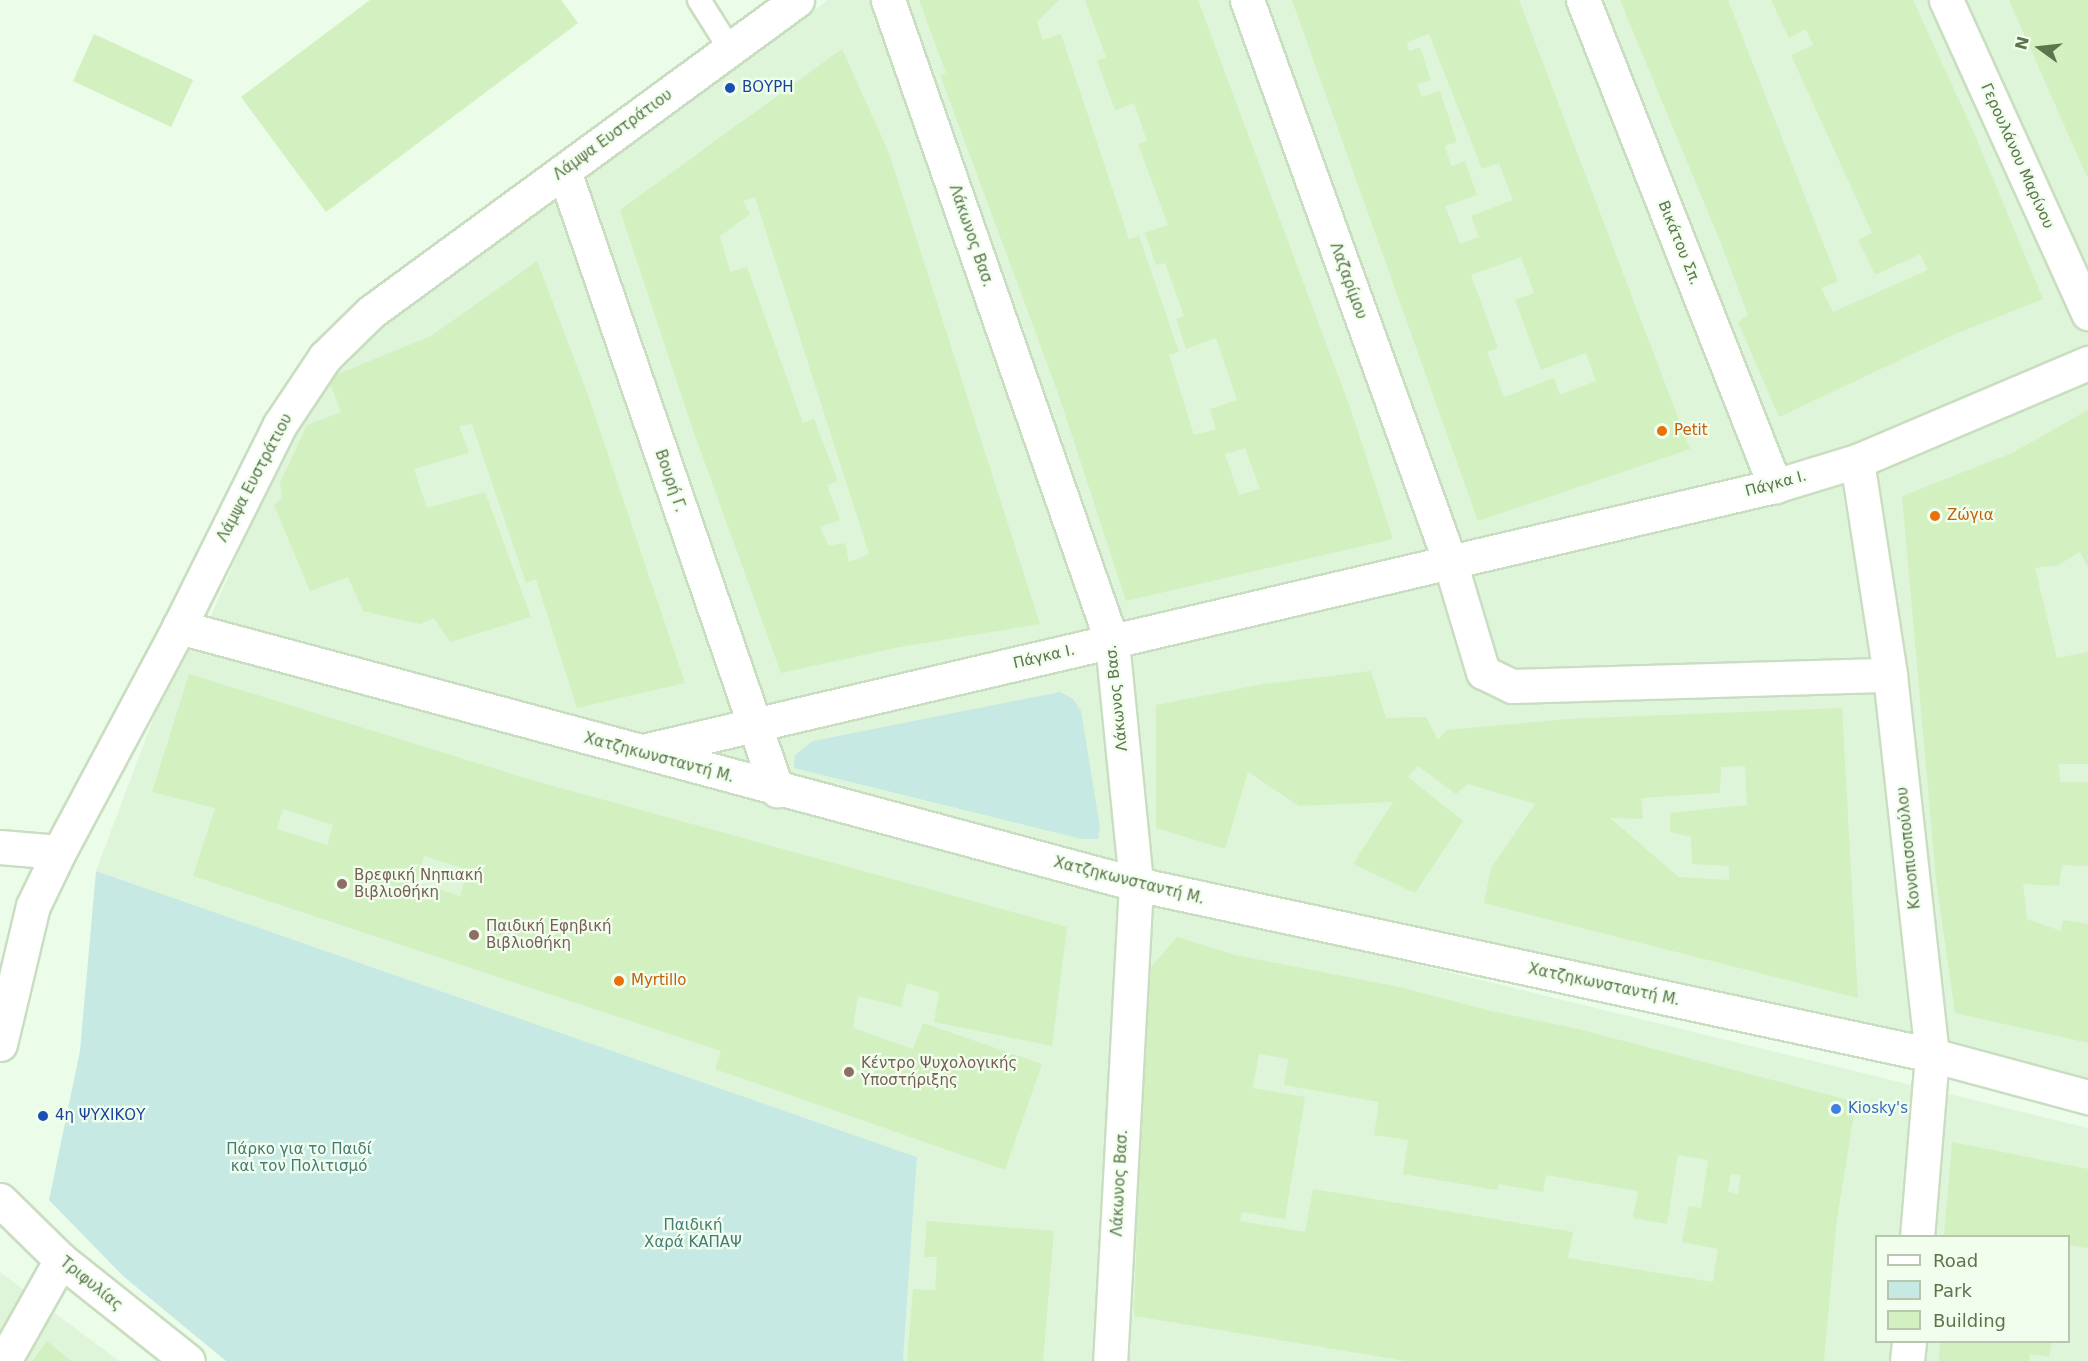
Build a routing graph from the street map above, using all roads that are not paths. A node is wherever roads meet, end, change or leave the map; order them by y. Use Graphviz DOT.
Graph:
graph roads {
  1 [pos="699,0"];
  2 [pos="797,0"];
  3 [pos="888,0"];
  4 [pos="1247,0"];
  5 [pos="1583,0"];
  6 [pos="1946,0"];
  7 [pos="730,49"];
  8 [pos="564,171"];
  9 [pos="2088,313"];
  10 [pos="2088,363"];
  11 [pos="1857,461"];
  12 [pos="1775,486"];
  13 [pos="1450,562"];
  14 [pos="179,627"];
  15 [pos="1112,642"];
  16 [pos="1890,675"];
  17 [pos="755,725"];
  18 [pos="639,752"];
  19 [pos="777,790"];
  20 [pos="0,847"];
  21 [pos="59,852"];
  22 [pos="1136,884"];
  23 [pos="0,1044"];
  24 [pos="1932,1055"];
  25 [pos="2088,1096"];
  26 [pos="0,1200"];
  27 [pos="1917,1235"];
  28 [pos="61,1260"];
  29 [pos="1909,1343"];
  30 [pos="4,1361"];
  31 [pos="188,1361"];
  32 [pos="1110,1361"];
  33 [pos="1907,1361"];
  1 -- 7 [label="lane"];
  2 -- 7 [label="street, Λάμψα Ευστράτιου"];
  3 -- 15 [label="street, Λάκωνος Βασ."];
  4 -- 13 [label="street, Λαζαρίμου"];
  5 -- 12 [label="street, Βικάτου Σπ."];
  6 -- 9 [label="street, Γερουλάνου Μαρίνου"];
  7 -- 8 [label="street, Λάμψα Ευστράτιου"];
  8 -- 14 [label="street, Λάμψα Ευστράτιου"];
  8 -- 17 [label="street, Βουρή Γ."];
  10 -- 11 [label="street, Πάγκα Ι."];
  11 -- 12 [label="street, Πάγκα Ι."];
  11 -- 16 [label="street, Κονοπισοπούλου"];
  12 -- 13 [label="street, Πάγκα Ι."];
  13 -- 15 [label="street, Πάγκα Ι."];
  13 -- 16 [label="street"];
  14 -- 18 [label="street, Χατζηκωνσταντή Μ."];
  14 -- 21 [label="street, Λάμψα Ευστράτιου"];
  15 -- 17 [label="street, Πάγκα Ι."];
  15 -- 22 [label="street, Λάκωνος Βασ."];
  16 -- 24 [label="street, Κονοπισοπούλου"];
  17 -- 18 [label="street, Πάγκα Ι."];
  17 -- 19 [label="street, Βουρή Γ."];
  18 -- 19 [label="street, Χατζηκωνσταντή Μ."];
  19 -- 22 [label="street, Χατζηκωνσταντή Μ."];
  20 -- 21 [label="street"];
  21 -- 23 [label="street, Λάμψα Ευστράτιου"];
  22 -- 24 [label="street, Χατζηκωνσταντή Μ."];
  22 -- 32 [label="street, Λάκωνος Βασ."];
  24 -- 25 [label="street, Χατζηκωνσταντή Μ."];
  24 -- 27 [label="street, Κονοπισοπούλου"];
  26 -- 28 [label="street, Τριφυλίας"];
  28 -- 30 [label="street"];
  28 -- 31 [label="street, Τριφυλίας"];
  29 -- 33 [label="street"];
}
